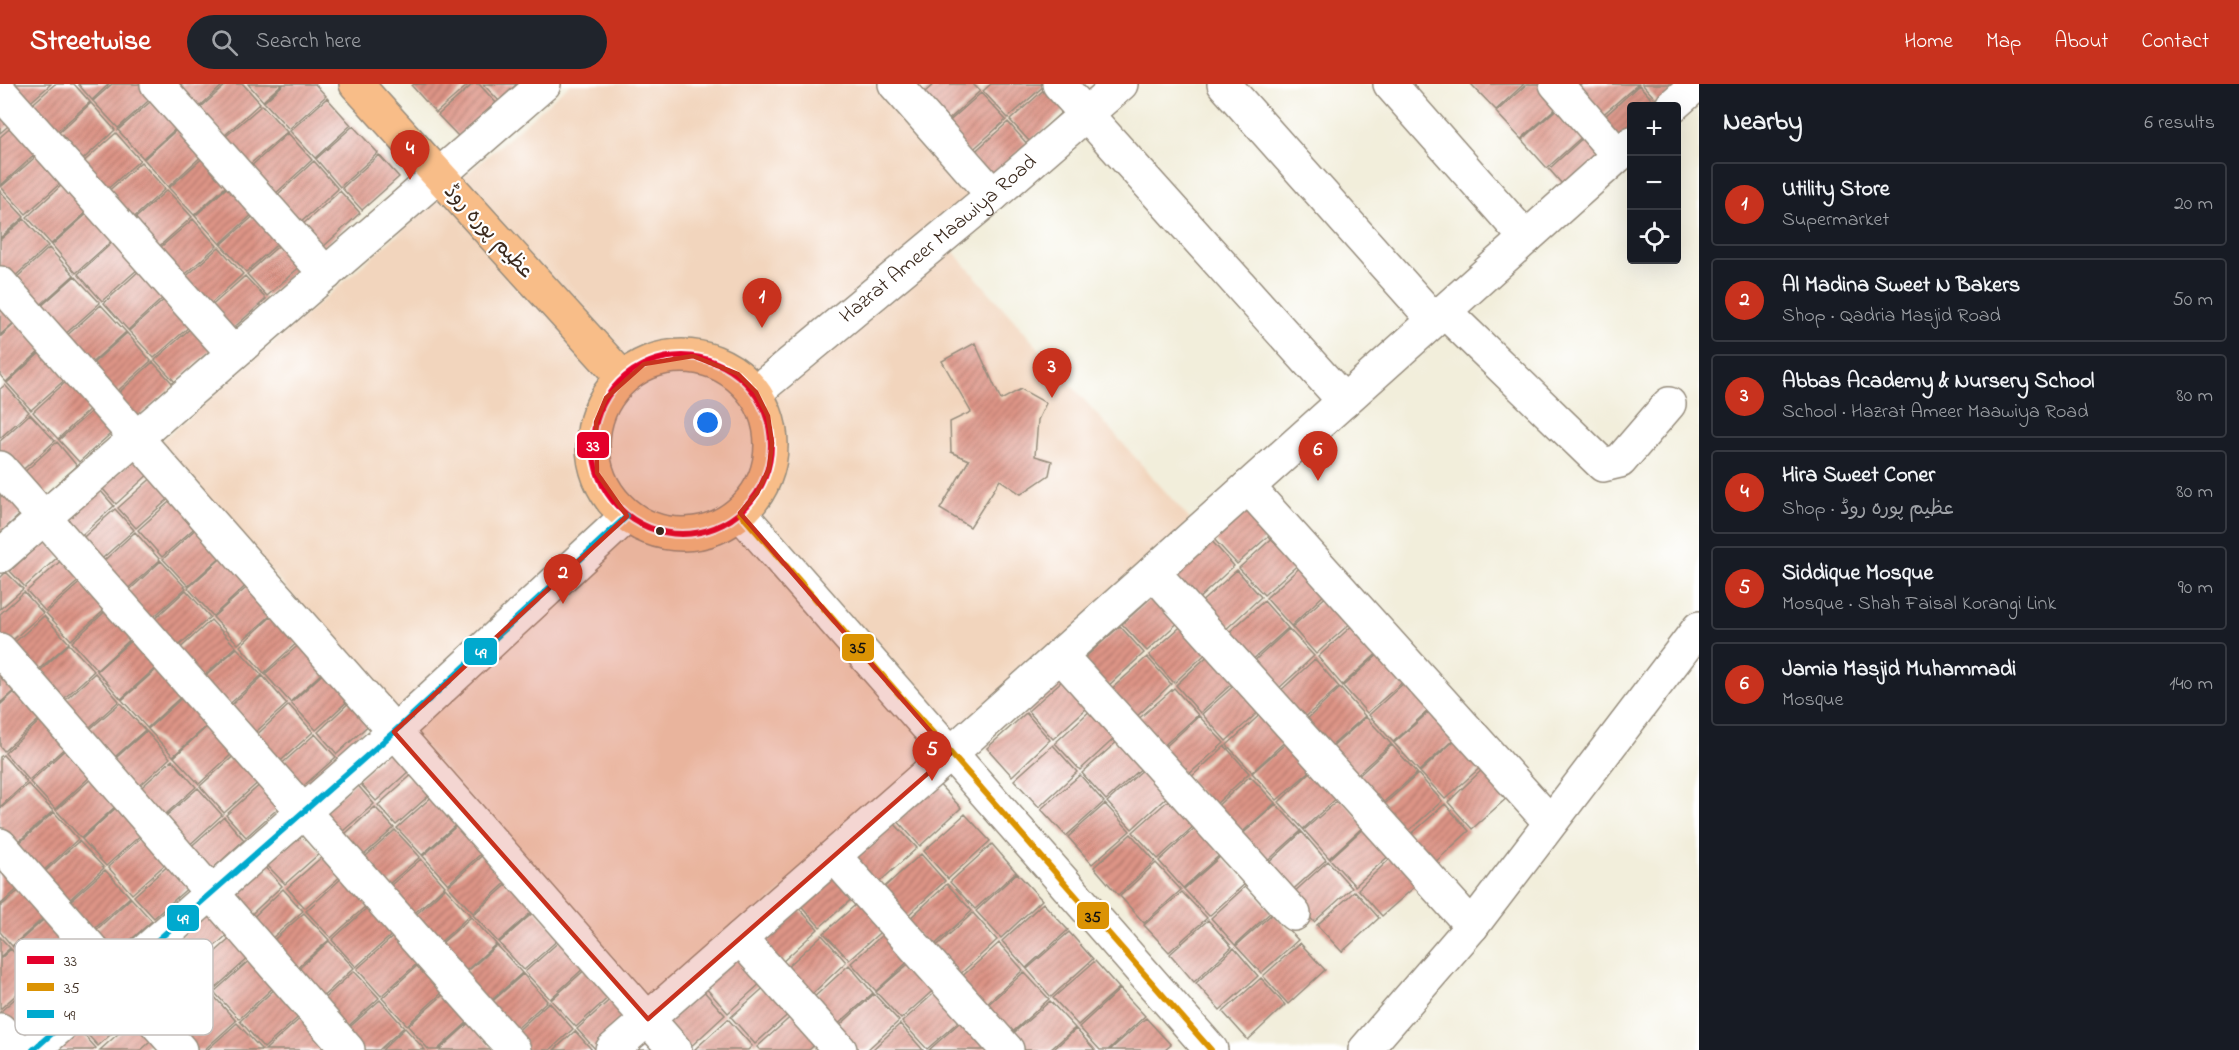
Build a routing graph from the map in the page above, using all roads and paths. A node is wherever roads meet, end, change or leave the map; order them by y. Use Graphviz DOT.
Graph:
graph roads {
  1 [pos="157,84"];
  2 [pos="356,84"];
  3 [pos="544,84"];
  4 [pos="895,84"];
  5 [pos="1059,84"];
  6 [pos="1121,84"];
  7 [pos="1224,84"];
  8 [pos="1390,84"];
  9 [pos="1556,84"];
  10 [pos="1697,84"];
  11 [pos="0,92"];
  12 [pos="1677,102"];
  13 [pos="1086,115"];
  14 [pos="1625,149"];
  15 [pos="438,177"];
  16 [pos="993,195"];
  17 [pos="1526,238"];
  18 [pos="326,274"];
  19 [pos="0,283"];
  20 [pos="1439,315"];
  21 [pos="233,353"];
  22 [pos="623,378"];
  23 [pos="756,392"];
  24 [pos="1344,401"];
  25 [pos="1669,404"];
  26 [pos="137,437"];
  27 [pos="0,468"];
  28 [pos="1248,487"];
  29 [pos="740,513"];
  30 [pos="627,516"];
  31 [pos="43,518"];
  32 [pos="0,556"];
  33 [pos="1153,572"];
  34 [pos="1699,628"];
  35 [pos="0,650"];
  36 [pos="1060,655"];
  37 [pos="394,732"];
  38 [pos="951,754"];
  39 [pos="302,813"];
  40 [pos="1549,821"];
  41 [pos="0,845"];
  42 [pos="834,856"];
  43 [pos="212,893"];
  44 [pos="1294,914"];
  45 [pos="1472,926"];
  46 [pos="740,938"];
  47 [pos="82,939"];
  48 [pos="159,939"];
  49 [pos="648,1019"];
  50 [pos="0,1030"];
  51 [pos="50,1035"];
  52 [pos="167,1035"];
  53 [pos="18,1050"];
  54 [pos="33,1050"];
  55 [pos="180,1050"];
  56 [pos="348,1050"];
  57 [pos="514,1050"];
  58 [pos="612,1050"];
  59 [pos="675,1050"];
  60 [pos="840,1050"];
  61 [pos="1007,1050"];
  62 [pos="1211,1050"];
  63 [pos="1365,1050"];
  1 -- 18 [label="street"];
  2 -- 15 [label="main road, عظیم پورہ روڈ"];
  3 -- 15 [label="street"];
  4 -- 16 [label="street"];
  5 -- 13 [label="street"];
  6 -- 13 [label="street, Hazrat Ameer Maawiya Road"];
  7 -- 20 [label="street"];
  8 -- 17 [label="street"];
  9 -- 14 [label="street"];
  10 -- 12 [label="street"];
  11 -- 21 [label="street"];
  13 -- 16 [label="street, Hazrat Ameer Maawiya Road"];
  13 -- 24 [label="street"];
  14 -- 17 [label="street"];
  15 -- 18 [label="street"];
  15 -- 22 [label="main road, عظیم پورہ روڈ"];
  16 -- 23 [label="street, Hazrat Ameer Maawiya Road"];
  17 -- 20 [label="street"];
  18 -- 21 [label="street"];
  19 -- 26 [label="street"];
  20 -- 24 [label="street"];
  20 -- 25 [label="street"];
  21 -- 26 [label="street"];
  22 -- 23 [label="main road"];
  22 -- 30 [label="main road"];
  23 -- 29 [label="main road"];
  24 -- 28 [label="street"];
  26 -- 31 [label="street"];
  26 -- 37 [label="street"];
  27 -- 31 [label="street"];
  28 -- 33 [label="street"];
  28 -- 40 [label="street"];
  29 -- 30 [label="main road"];
  29 -- 38 [label="street"];
  30 -- 37 [label="street"];
  31 -- 32 [label="street"];
  31 -- 39 [label="street"];
  33 -- 36 [label="street"];
  33 -- 45 [label="street"];
  34 -- 40 [label="street"];
  35 -- 43 [label="street"];
  36 -- 38 [label="street"];
  36 -- 44 [label="street"];
  37 -- 39 [label="street"];
  37 -- 49 [label="street"];
  38 -- 42 [label="street"];
  38 -- 62 [label="street"];
  39 -- 43 [label="street"];
  39 -- 57 [label="street"];
  40 -- 45 [label="street"];
  41 -- 47 [label="street"];
  42 -- 46 [label="street"];
  42 -- 61 [label="street"];
  43 -- 48 [label="street"];
  43 -- 56 [label="street"];
  45 -- 63 [label="street"];
  46 -- 49 [label="street"];
  46 -- 60 [label="street"];
  49 -- 58 [label="street"];
  49 -- 59 [label="street"];
  50 -- 53 [label="street"];
  51 -- 54 [label="street"];
  52 -- 55 [label="street"];
}
